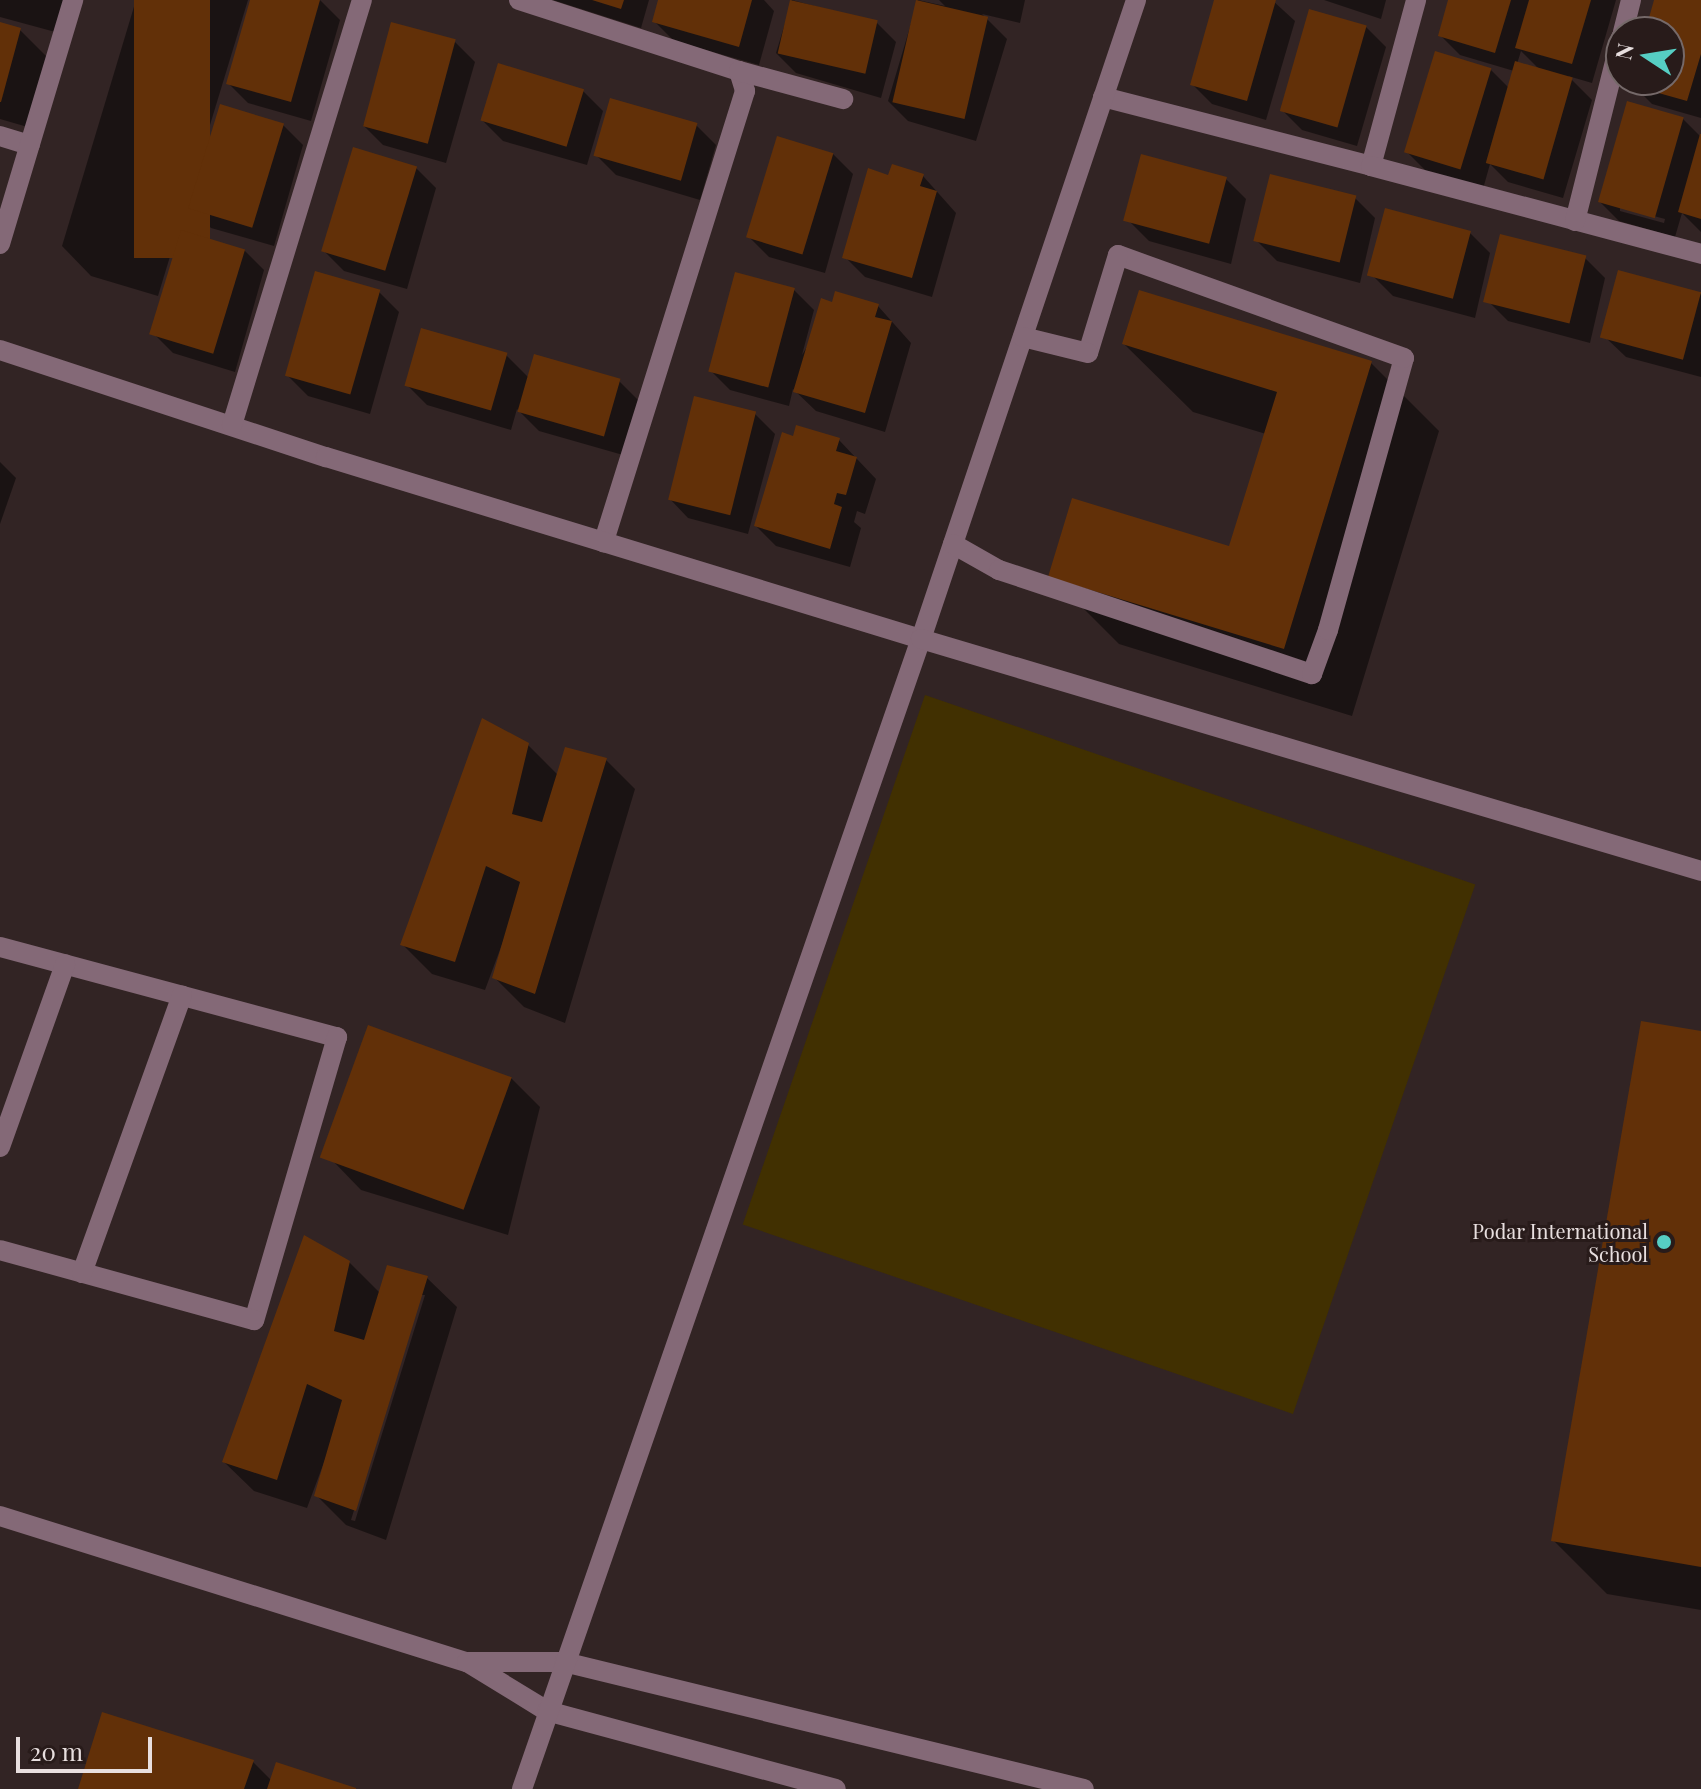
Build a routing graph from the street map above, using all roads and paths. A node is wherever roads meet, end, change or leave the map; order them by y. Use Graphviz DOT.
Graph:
graph roads {
  1 [pos="73,0"];
  2 [pos="362,0"];
  3 [pos="519,0"];
  4 [pos="1136,0"];
  5 [pos="1416,0"];
  6 [pos="739,71"];
  7 [pos="1606,96"];
  8 [pos="1103,97"];
  9 [pos="843,99"];
  10 [pos="0,136"];
  11 [pos="30,145"];
  12 [pos="1371,166"];
  13 [pos="1575,221"];
  14 [pos="0,244"];
  15 [pos="1701,254"];
  16 [pos="1023,337"];
  17 [pos="0,350"];
  18 [pos="232,425"];
  19 [pos="604,542"];
  20 [pos="953,544"];
  21 [pos="921,639"];
  22 [pos="1701,871"];
  23 [pos="0,947"];
  24 [pos="65,964"];
  25 [pos="182,995"];
  26 [pos="0,1147"];
  27 [pos="0,1250"];
  28 [pos="82,1273"];
  29 [pos="0,1516"];
  30 [pos="467,1662"];
  31 [pos="564,1662"];
  32 [pos="547,1711"];
  33 [pos="522,1789"];
  34 [pos="836,1789"];
  35 [pos="1084,1789"];
  1 -- 11 [label="street"];
  2 -- 18 [label="street"];
  3 -- 6 [label="street"];
  4 -- 8 [label="street"];
  5 -- 12 [label="street"];
  6 -- 9 [label="street"];
  6 -- 19 [label="street"];
  7 -- 13 [label="street"];
  8 -- 12 [label="street"];
  8 -- 16 [label="street"];
  10 -- 11 [label="street"];
  11 -- 14 [label="street"];
  12 -- 13 [label="street"];
  13 -- 15 [label="street"];
  16 -- 20 [label="street"];
  16 -- 20 [label="street"];
  17 -- 18 [label="street"];
  18 -- 19 [label="street"];
  19 -- 21 [label="street"];
  20 -- 21 [label="street"];
  21 -- 22 [label="street"];
  21 -- 31 [label="street"];
  23 -- 24 [label="street"];
  24 -- 25 [label="street"];
  24 -- 26 [label="street"];
  25 -- 28 [label="street"];
  25 -- 28 [label="street"];
  27 -- 28 [label="street"];
  29 -- 30 [label="street"];
  30 -- 31 [label="street"];
  30 -- 32 [label="street"];
  31 -- 32 [label="street"];
  31 -- 35 [label="street"];
  32 -- 33 [label="street"];
  32 -- 34 [label="street"];
}
